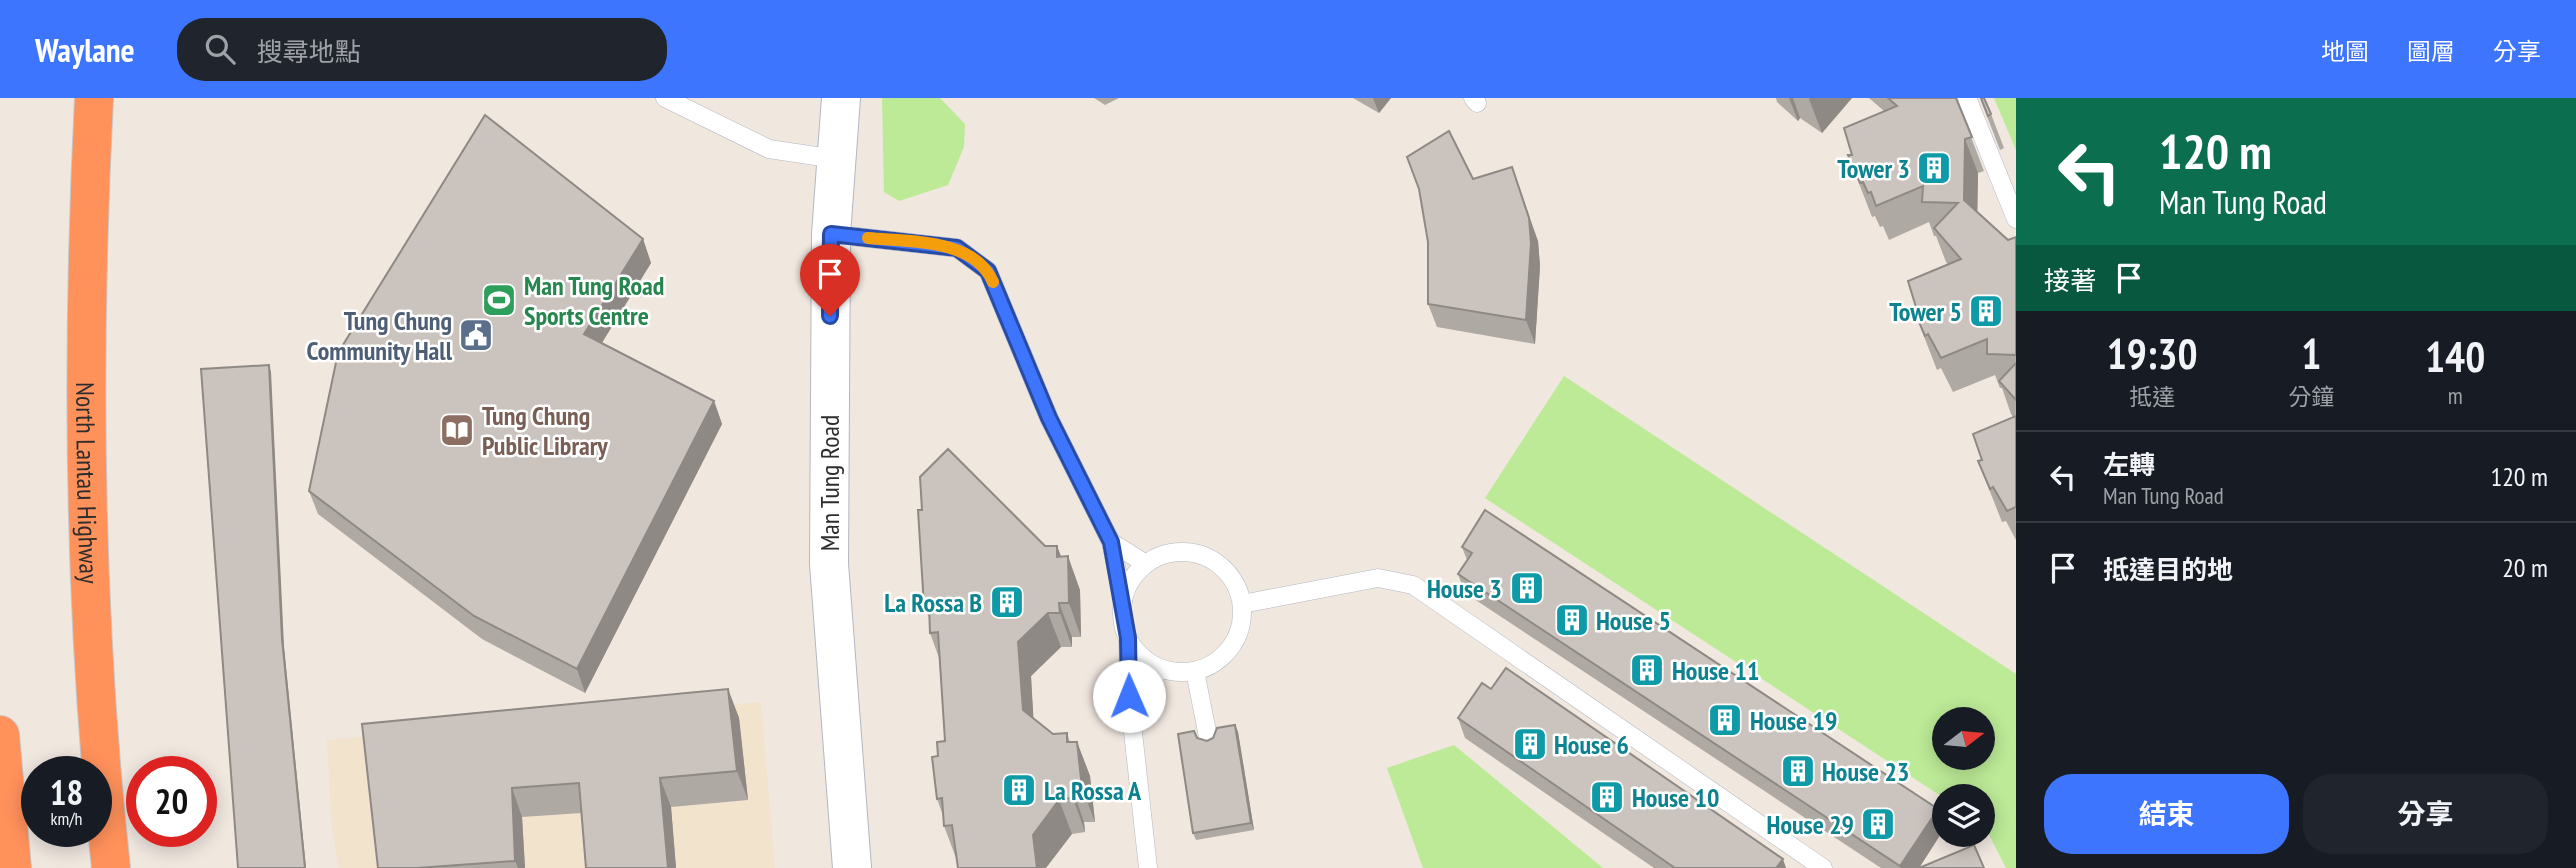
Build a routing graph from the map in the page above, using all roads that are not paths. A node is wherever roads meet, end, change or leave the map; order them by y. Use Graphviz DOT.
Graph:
graph roads {
  1 [pos="94,98"];
  2 [pos="665,98"];
  3 [pos="841,98"];
  4 [pos="1967,98"];
  5 [pos="836,159"];
  6 [pos="2016,219"];
  7 [pos="831,234"];
  8 [pos="1111,542"];
  9 [pos="1146,564"];
  10 [pos="1123,601"];
  11 [pos="1242,604"];
  12 [pos="1128,638"];
  13 [pos="1163,669"];
  14 [pos="1195,671"];
  15 [pos="1129,696"];
  16 [pos="0,735"];
  17 [pos="1208,737"];
  18 [pos="12,868"];
  19 [pos="111,868"];
  20 [pos="852,868"];
  21 [pos="1148,868"];
  22 [pos="1823,868"];
  1 -- 19 [label="highway, North Lantau Highway"];
  2 -- 5 [label="lane"];
  3 -- 5 [label="street, Man Tung Road"];
  4 -- 6 [label="lane"];
  5 -- 7 [label="street, Man Tung Road"];
  7 -- 8 [label="lane"];
  7 -- 20 [label="street, Man Tung Road"];
  8 -- 9 [label="lane"];
  8 -- 10 [label="lane"];
  9 -- 10 [label="lane"];
  9 -- 11 [label="lane"];
  10 -- 12 [label="lane"];
  11 -- 14 [label="lane"];
  11 -- 22 [label="lane"];
  12 -- 13 [label="lane"];
  12 -- 15 [label="lane"];
  13 -- 14 [label="lane"];
  13 -- 15 [label="lane"];
  14 -- 17 [label="lane"];
  15 -- 21 [label="lane"];
  16 -- 18 [label="highway"];
}
